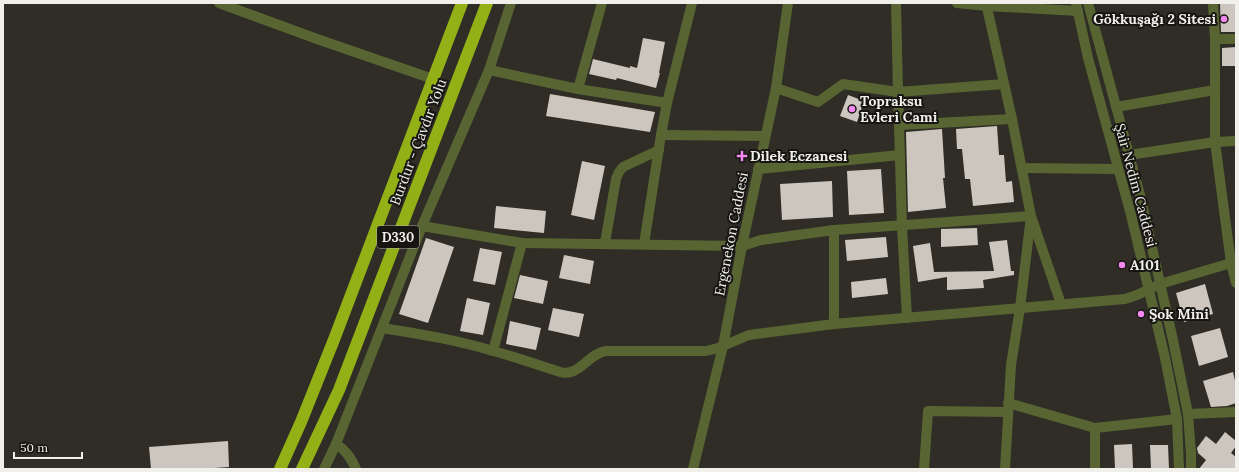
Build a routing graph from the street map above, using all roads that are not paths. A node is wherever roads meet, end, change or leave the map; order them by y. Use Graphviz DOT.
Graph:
graph roads {
  1 [pos="219,3"];
  2 [pos="462,3"];
  3 [pos="487,3"];
  4 [pos="511,3"];
  5 [pos="602,3"];
  6 [pos="692,3"];
  7 [pos="788,3"];
  8 [pos="896,3"];
  9 [pos="957,3"];
  10 [pos="1088,3"];
  11 [pos="1213,3"];
  12 [pos="987,5"];
  13 [pos="1077,7"];
  14 [pos="1215,39"];
  15 [pos="1236,39"];
  16 [pos="489,70"];
  17 [pos="433,78"];
  18 [pos="1004,84"];
  19 [pos="776,88"];
  20 [pos="578,89"];
  21 [pos="1215,90"];
  22 [pos="898,92"];
  23 [pos="667,103"];
  24 [pos="1116,106"];
  25 [pos="1012,119"];
  26 [pos="900,125"];
  27 [pos="661,135"];
  28 [pos="765,136"];
  29 [pos="1236,141"];
  30 [pos="1215,142"];
  31 [pos="658,150"];
  32 [pos="900,155"];
  33 [pos="1129,155"];
  34 [pos="1022,168"];
  35 [pos="758,169"];
  36 [pos="1118,169"];
  37 [pos="1031,216"];
  38 [pos="422,226"];
  39 [pos="902,226"];
  40 [pos="834,230"];
  41 [pos="522,243"];
  42 [pos="605,244"];
  43 [pos="644,244"];
  44 [pos="742,246"];
  45 [pos="1232,263"];
  46 [pos="1236,283"];
  47 [pos="1160,284"];
  48 [pos="1149,290"];
  49 [pos="1061,304"];
  50 [pos="1020,308"];
  51 [pos="907,318"];
  52 [pos="834,324"];
  53 [pos="382,328"];
  54 [pos="723,346"];
  55 [pos="493,351"];
  56 [pos="1008,408"];
  57 [pos="1236,412"];
  58 [pos="1188,414"];
  59 [pos="1177,419"];
  60 [pos="1095,428"];
  61 [pos="336,444"];
  62 [pos="280,469"];
  63 [pos="302,469"];
  64 [pos="324,469"];
  65 [pos="356,469"];
  66 [pos="693,469"];
  67 [pos="924,469"];
  68 [pos="1005,469"];
  69 [pos="1095,469"];
  70 [pos="1179,469"];
  71 [pos="1191,469"];
  1 -- 17 [label="street"];
  2 -- 17 [label="highway, Burdur - Çavdır Yolu / D330"];
  3 -- 63 [label="highway, Burdur - Çavdır Yolu / D330"];
  4 -- 16 [label="street"];
  5 -- 20 [label="street"];
  6 -- 23 [label="street"];
  7 -- 19 [label="street, Ergenekon Caddesi"];
  8 -- 22 [label="street"];
  9 -- 12 [label="street"];
  10 -- 24 [label="street"];
  11 -- 14 [label="street"];
  12 -- 13 [label="street"];
  12 -- 18 [label="street"];
  13 -- 36 [label="street, Şair Nedim Caddesi"];
  14 -- 15 [label="street"];
  14 -- 21 [label="street"];
  16 -- 20 [label="street"];
  16 -- 38 [label="street"];
  17 -- 62 [label="highway, Burdur - Çavdır Yolu / D330"];
  18 -- 22 [label="street"];
  18 -- 25 [label="street"];
  19 -- 22 [label="street"];
  19 -- 28 [label="street, Ergenekon Caddesi"];
  20 -- 23 [label="street"];
  21 -- 24 [label="street"];
  21 -- 30 [label="street"];
  22 -- 26 [label="street"];
  23 -- 27 [label="street"];
  24 -- 33 [label="street"];
  25 -- 26 [label="street"];
  25 -- 34 [label="street"];
  26 -- 32 [label="street"];
  27 -- 28 [label="street"];
  27 -- 31 [label="street"];
  28 -- 35 [label="street, Ergenekon Caddesi"];
  29 -- 30 [label="street"];
  30 -- 33 [label="street"];
  30 -- 45 [label="street"];
  31 -- 42 [label="street"];
  31 -- 43 [label="street"];
  32 -- 35 [label="street"];
  32 -- 39 [label="street"];
  33 -- 47 [label="street"];
  34 -- 36 [label="street"];
  34 -- 37 [label="street"];
  35 -- 44 [label="street, Ergenekon Caddesi"];
  36 -- 48 [label="street, Şair Nedim Caddesi"];
  37 -- 39 [label="street"];
  37 -- 49 [label="street"];
  37 -- 50 [label="street"];
  38 -- 41 [label="street"];
  38 -- 53 [label="street"];
  39 -- 40 [label="street"];
  39 -- 51 [label="street"];
  40 -- 44 [label="street"];
  40 -- 52 [label="street"];
  41 -- 42 [label="street"];
  41 -- 55 [label="street"];
  42 -- 43 [label="street"];
  43 -- 44 [label="street"];
  44 -- 54 [label="street, Ergenekon Caddesi"];
  45 -- 46 [label="street"];
  45 -- 47 [label="street"];
  47 -- 48 [label="street"];
  47 -- 58 [label="street"];
  48 -- 49 [label="street"];
  48 -- 59 [label="street, Şair Nedim Caddesi"];
  49 -- 50 [label="street"];
  50 -- 51 [label="street"];
  50 -- 56 [label="street"];
  51 -- 52 [label="street"];
  52 -- 54 [label="street"];
  53 -- 55 [label="street"];
  53 -- 61 [label="street"];
  54 -- 55 [label="street"];
  54 -- 66 [label="street, Ergenekon Caddesi"];
  56 -- 60 [label="street"];
  56 -- 67 [label="street"];
  56 -- 68 [label="street"];
  57 -- 58 [label="street"];
  58 -- 71 [label="street"];
  59 -- 60 [label="street"];
  59 -- 70 [label="street, Şair Nedim Caddesi"];
  60 -- 69 [label="street"];
  61 -- 64 [label="street"];
  61 -- 65 [label="street"];
}
